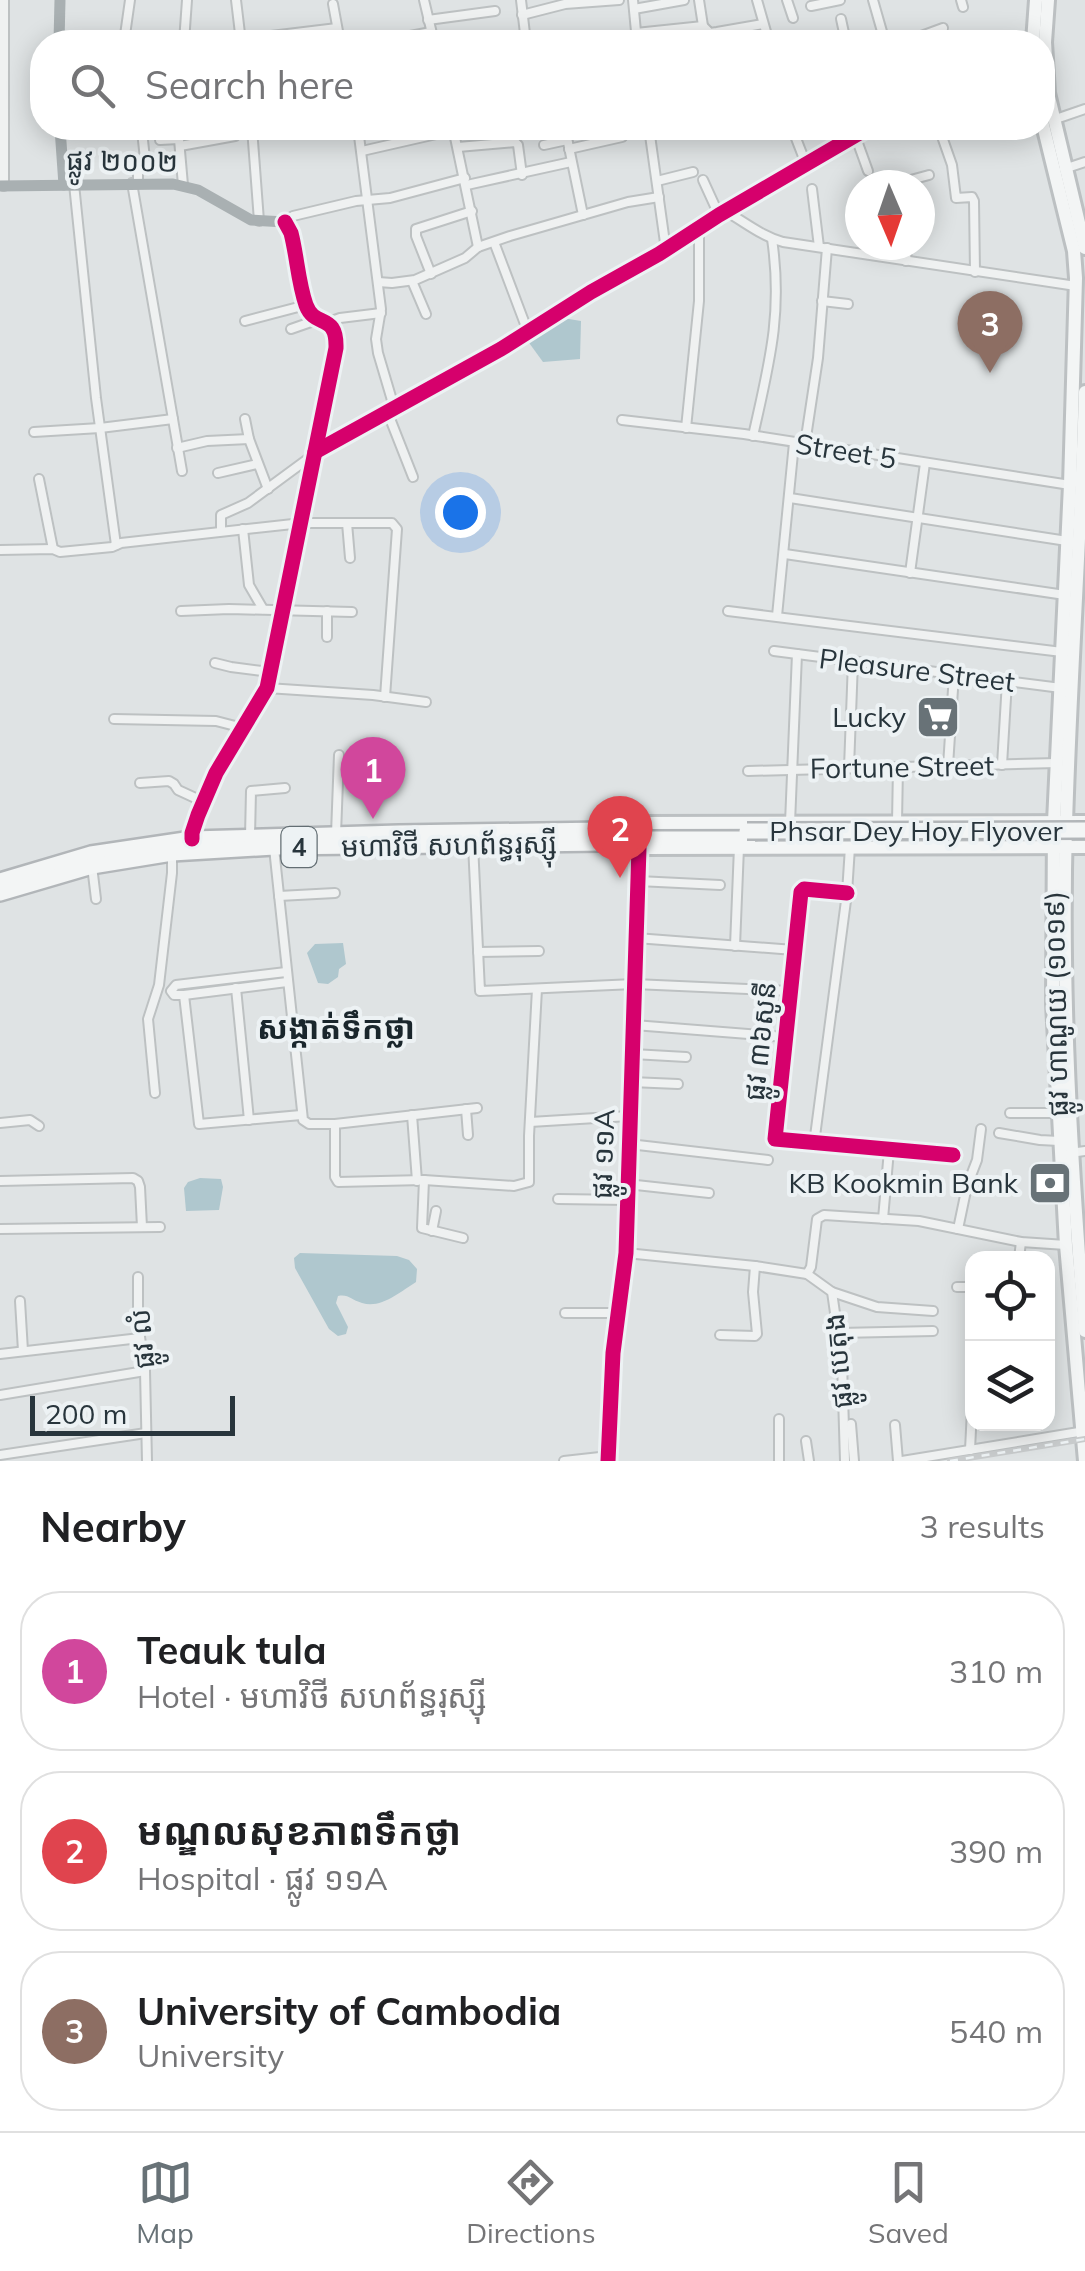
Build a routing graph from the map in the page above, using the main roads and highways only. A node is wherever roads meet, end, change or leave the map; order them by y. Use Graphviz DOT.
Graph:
graph roads {
  1 [pos="1036,0"];
  2 [pos="1048,0"];
  3 [pos="1037,30"];
  4 [pos="1040,30"];
  5 [pos="1052,140"];
  6 [pos="1055,140"];
  7 [pos="1085,248"];
  8 [pos="1080,356"];
  9 [pos="1085,392"];
  10 [pos="1084,460"];
  11 [pos="1082,519"];
  12 [pos="1081,573"];
  13 [pos="1080,632"];
  14 [pos="1078,720"];
  15 [pos="902,822"];
  16 [pos="1060,822"];
  17 [pos="1085,822"];
  18 [pos="1085,830"];
  19 [pos="603,837"];
  20 [pos="1085,838"];
  21 [pos="745,839"];
  22 [pos="274,841"];
  23 [pos="907,847"];
  24 [pos="1060,847"];
  25 [pos="1085,847"];
  26 [pos="0,881"];
  27 [pos="0,893"];
  28 [pos="1069,1149"];
  29 [pos="1076,1244"];
  30 [pos="1085,1331"];
  31 [pos="1083,1431"];
  32 [pos="1084,1461"];
  1 -- 3 [label="main road"];
  2 -- 4 [label="main road"];
  5 -- 8 [label="main road"];
  6 -- 7 [label="main road"];
  8 -- 16 [label="main road"];
  9 -- 10 [label="main road"];
  10 -- 11 [label="main road"];
  11 -- 12 [label="main road"];
  12 -- 13 [label="main road"];
  13 -- 14 [label="main road"];
  14 -- 16 [label="main road"];
  15 -- 16 [label="main road, មហាវិថី សហព័ន្ធរុស្ស៊ី"];
  15 -- 19 [label="main road, មហាវិថី សហព័ន្ធរុស្ស៊ី"];
  15 -- 23 [label="main road"];
  16 -- 17 [label="main road, មហាវិថី សហព័ន្ធរុស្ស៊ី"];
  16 -- 24 [label="main road"];
  18 -- 21 [label="highway, Phsar Dey Hoy Flyover / 4, bridge"];
  19 -- 21 [label="highway, មហាវិថី សហព័ន្ធរុស្ស៊ី / 4"];
  19 -- 21 [label="main road, មហាវិថី សហព័ន្ធរុស្ស៊ី"];
  19 -- 22 [label="highway, មហាវិថី សហព័ន្ធរុស្ស៊ី / 4"];
  19 -- 22 [label="highway, មហាវិថី សហព័ន្ធរុស្ស៊ី / 4"];
  20 -- 21 [label="highway, Phsar Dey Hoy Flyover / 4"];
  21 -- 23 [label="main road, មហាវិថី សហព័ន្ធរុស្ស៊ី"];
  22 -- 26 [label="highway, មហាវិថី សហព័ន្ធរុស្ស៊ី / 4"];
  22 -- 27 [label="highway, មហាវិថី សហព័ន្ធរុស្ស៊ី / 4"];
  23 -- 24 [label="main road, មហាវិថី សហព័ន្ធរុស្ស៊ី"];
  24 -- 25 [label="main road, មហាវិថី សហព័ន្ធរុស្ស៊ី"];
  24 -- 28 [label="main road, ផ្លូវ ហាណូយ (១០១៩)"];
  24 -- 28 [label="main road, ផ្លូវ ហាណូយ (១០១៩)"];
  28 -- 29 [label="main road, ផ្លូវ ហាណូយ (១០១៩)"];
  29 -- 30 [label="main road, ផ្លូវ ហាណូយ (១០១៩)"];
  29 -- 31 [label="main road, ផ្លូវ ហាណូយ (១០១៩)"];
  31 -- 32 [label="main road, ផ្លូវ ហាណូយ (១០១៩)"];
}
